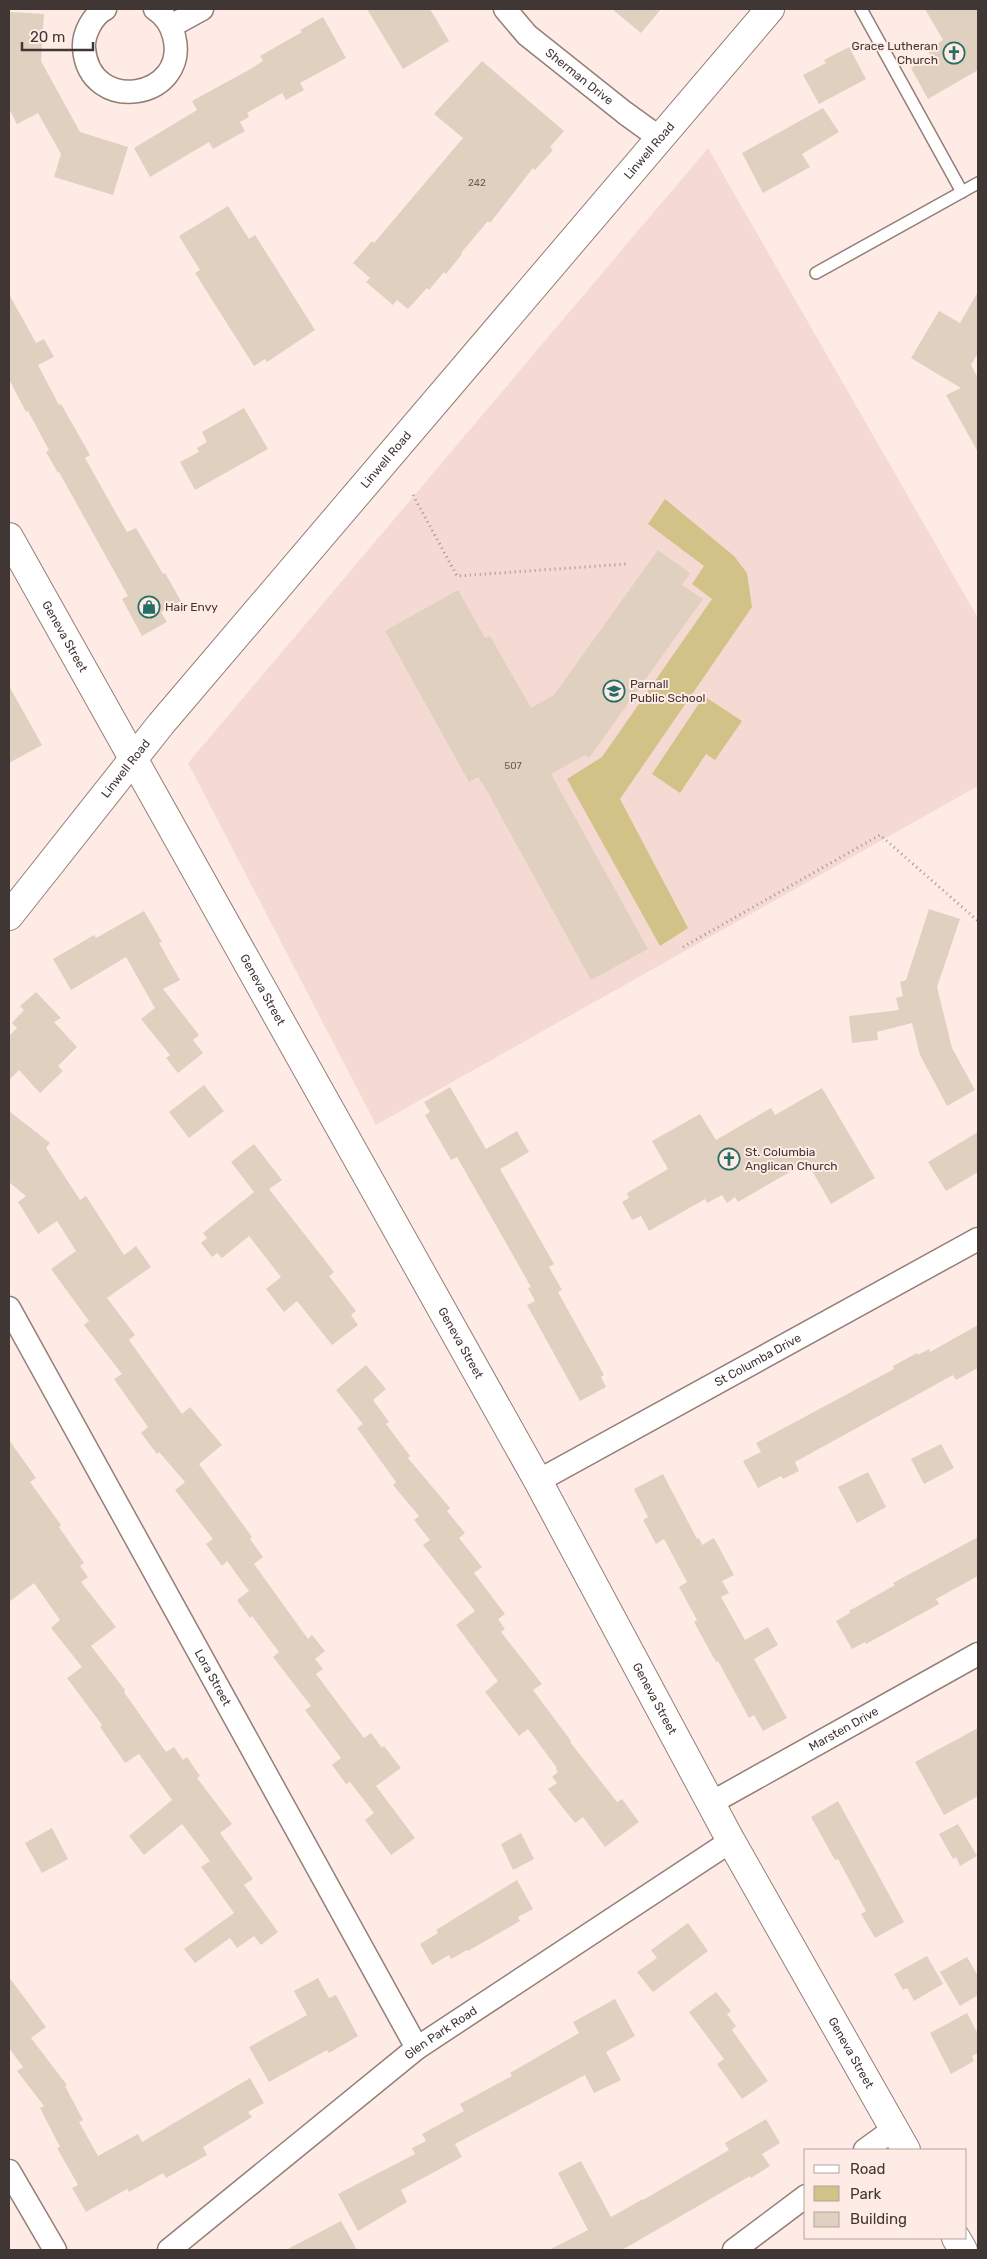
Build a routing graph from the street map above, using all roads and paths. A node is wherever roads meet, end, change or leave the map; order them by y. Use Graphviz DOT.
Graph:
graph roads {
  1 [pos="105,9"];
  2 [pos="155,9"];
  3 [pos="202,9"];
  4 [pos="505,9"];
  5 [pos="770,9"];
  6 [pos="861,9"];
  7 [pos="171,26"];
  8 [pos="661,139"];
  9 [pos="978,183"];
  10 [pos="962,192"];
  11 [pos="816,273"];
  12 [pos="413,495"];
  13 [pos="9,538"];
  14 [pos="627,564"];
  15 [pos="133,758"];
  16 [pos="9,916"];
  17 [pos="978,920"];
  18 [pos="683,947"];
  19 [pos="978,1239"];
  20 [pos="9,1308"];
  21 [pos="538,1481"];
  22 [pos="978,1654"];
  23 [pos="711,1803"];
  24 [pos="731,1841"];
  25 [pos="417,2048"];
  26 [pos="900,2139"];
  27 [pos="868,2149"];
  28 [pos="9,2171"];
  29 [pos="804,2198"];
  30 [pos="957,2239"];
  31 [pos="55,2250"];
  32 [pos="169,2250"];
  33 [pos="734,2250"];
  34 [pos="963,2250"];
  1 -- 7 [label="street"];
  2 -- 7 [label="street"];
  3 -- 7 [label="street"];
  4 -- 8 [label="street, Sherman Drive"];
  5 -- 8 [label="main road, Linwell Road"];
  6 -- 10 [label="lane"];
  8 -- 15 [label="main road, Linwell Road"];
  9 -- 10 [label="lane"];
  10 -- 11 [label="lane"];
  12 -- 14 [label="path"];
  13 -- 15 [label="main road, Geneva Street"];
  15 -- 16 [label="main road, Linwell Road"];
  15 -- 21 [label="main road, Geneva Street"];
  17 -- 18 [label="path"];
  19 -- 21 [label="street, St Columba Drive"];
  20 -- 25 [label="street, Lora Street"];
  21 -- 23 [label="main road, Geneva Street"];
  22 -- 23 [label="street, Marsten Drive"];
  23 -- 24 [label="main road, Geneva Street"];
  24 -- 25 [label="street, Glen Park Road"];
  24 -- 26 [label="main road, Geneva Street"];
  25 -- 32 [label="street, Glen Park Road"];
  26 -- 27 [label="street"];
  28 -- 31 [label="street"];
  29 -- 33 [label="street"];
  30 -- 34 [label="main road"];
}
